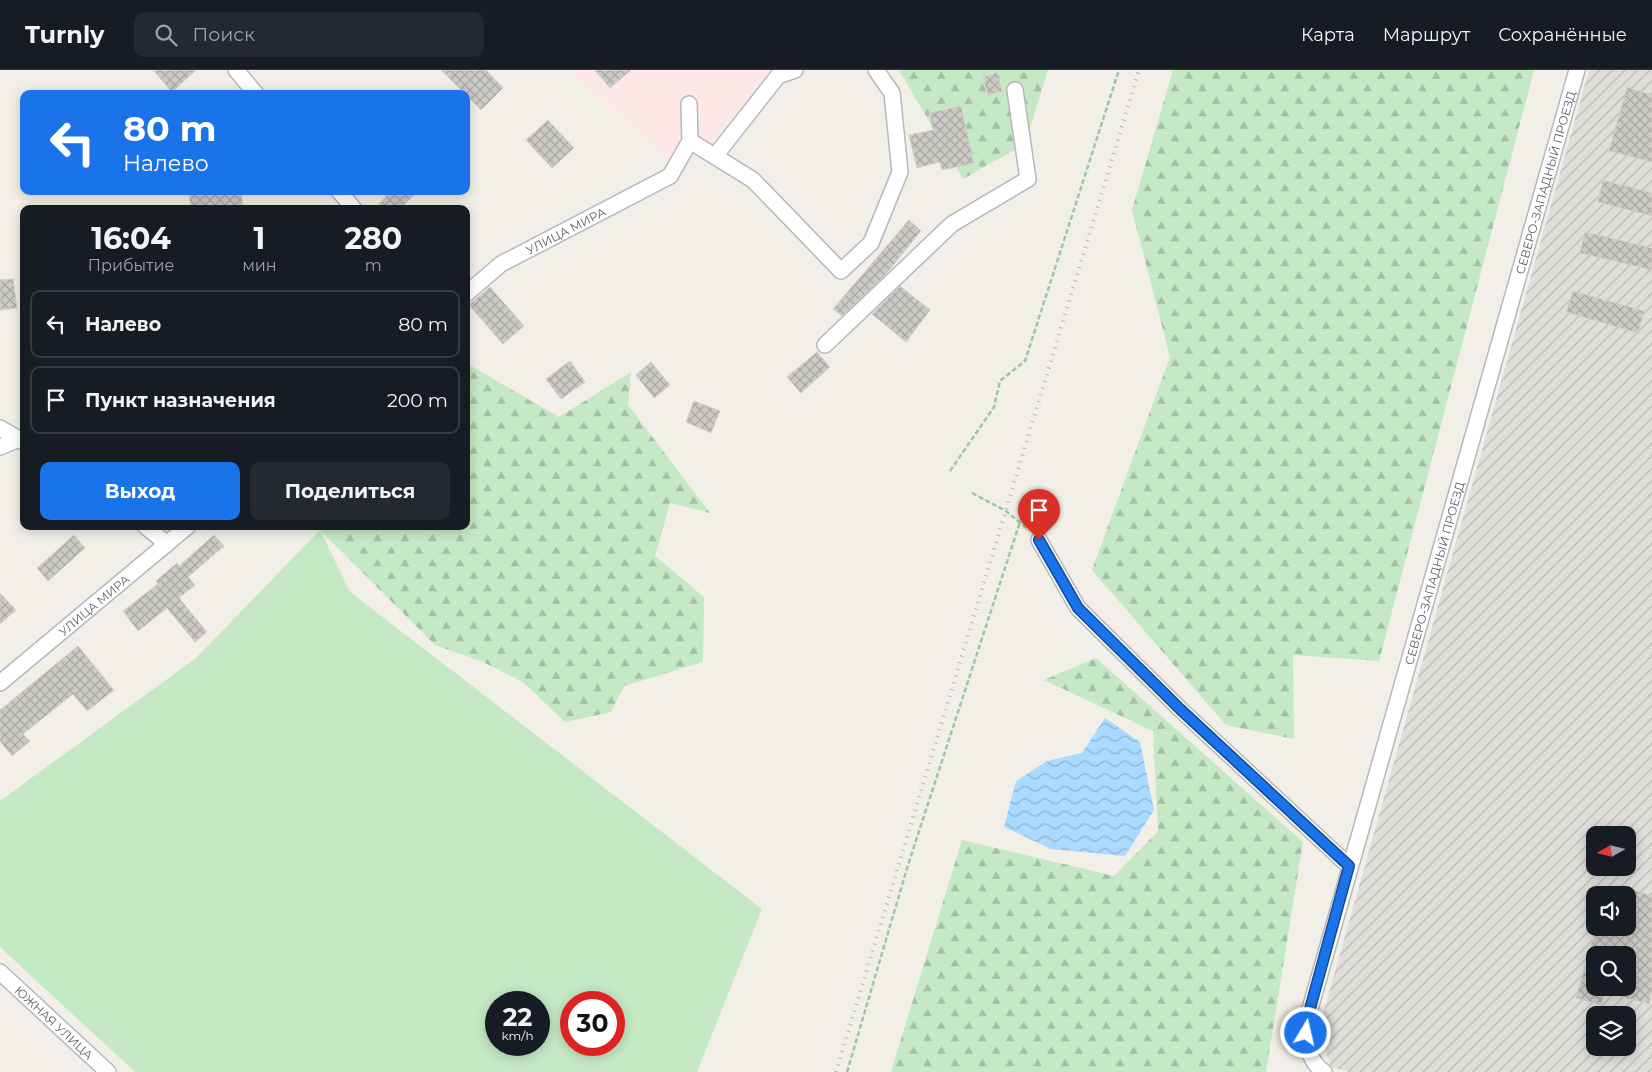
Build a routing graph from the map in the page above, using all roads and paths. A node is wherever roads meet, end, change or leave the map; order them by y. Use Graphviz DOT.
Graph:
graph roads {
  1 [pos="236,70"];
  2 [pos="795,70"];
  3 [pos="876,70"];
  4 [pos="1119,70"];
  5 [pos="1577,70"];
  6 [pos="253,90"];
  7 [pos="1015,90"];
  8 [pos="689,104"];
  9 [pos="690,141"];
  10 [pos="715,156"];
  11 [pos="342,195"];
  12 [pos="351,205"];
  13 [pos="470,291"];
  14 [pos="825,345"];
  15 [pos="0,428"];
  16 [pos="20,439"];
  17 [pos="20,441"];
  18 [pos="0,447"];
  19 [pos="950,471"];
  20 [pos="972,493"];
  21 [pos="1020,522"];
  22 [pos="150,530"];
  23 [pos="183,530"];
  24 [pos="1039,540"];
  25 [pos="167,544"];
  26 [pos="0,683"];
  27 [pos="1349,866"];
  28 [pos="0,972"];
  29 [pos="108,1072"];
  30 [pos="847,1072"];
  31 [pos="1324,1072"];
  1 -- 6 [label="street"];
  2 -- 10 [label="street"];
  3 -- 10 [label="street"];
  4 -- 19 [label="path"];
  5 -- 27 [label="street, СЕВЕРО-ЗАПАДНЫЙ ПРОЕЗД"];
  7 -- 14 [label="street"];
  8 -- 9 [label="street"];
  9 -- 10 [label="street"];
  9 -- 13 [label="street, УЛИЦА МИРА"];
  11 -- 12 [label="street"];
  15 -- 16 [label="street"];
  17 -- 18 [label="street"];
  20 -- 21 [label="path"];
  21 -- 24 [label="path"];
  21 -- 30 [label="path"];
  22 -- 25 [label="street"];
  23 -- 25 [label="street, УЛИЦА МИРА"];
  24 -- 27 [label="street"];
  25 -- 26 [label="street, УЛИЦА МИРА"];
  27 -- 31 [label="street, СЕВЕРО-ЗАПАДНЫЙ ПРОЕЗД"];
  28 -- 29 [label="street, ЮЖНАЯ УЛИЦА"];
}
